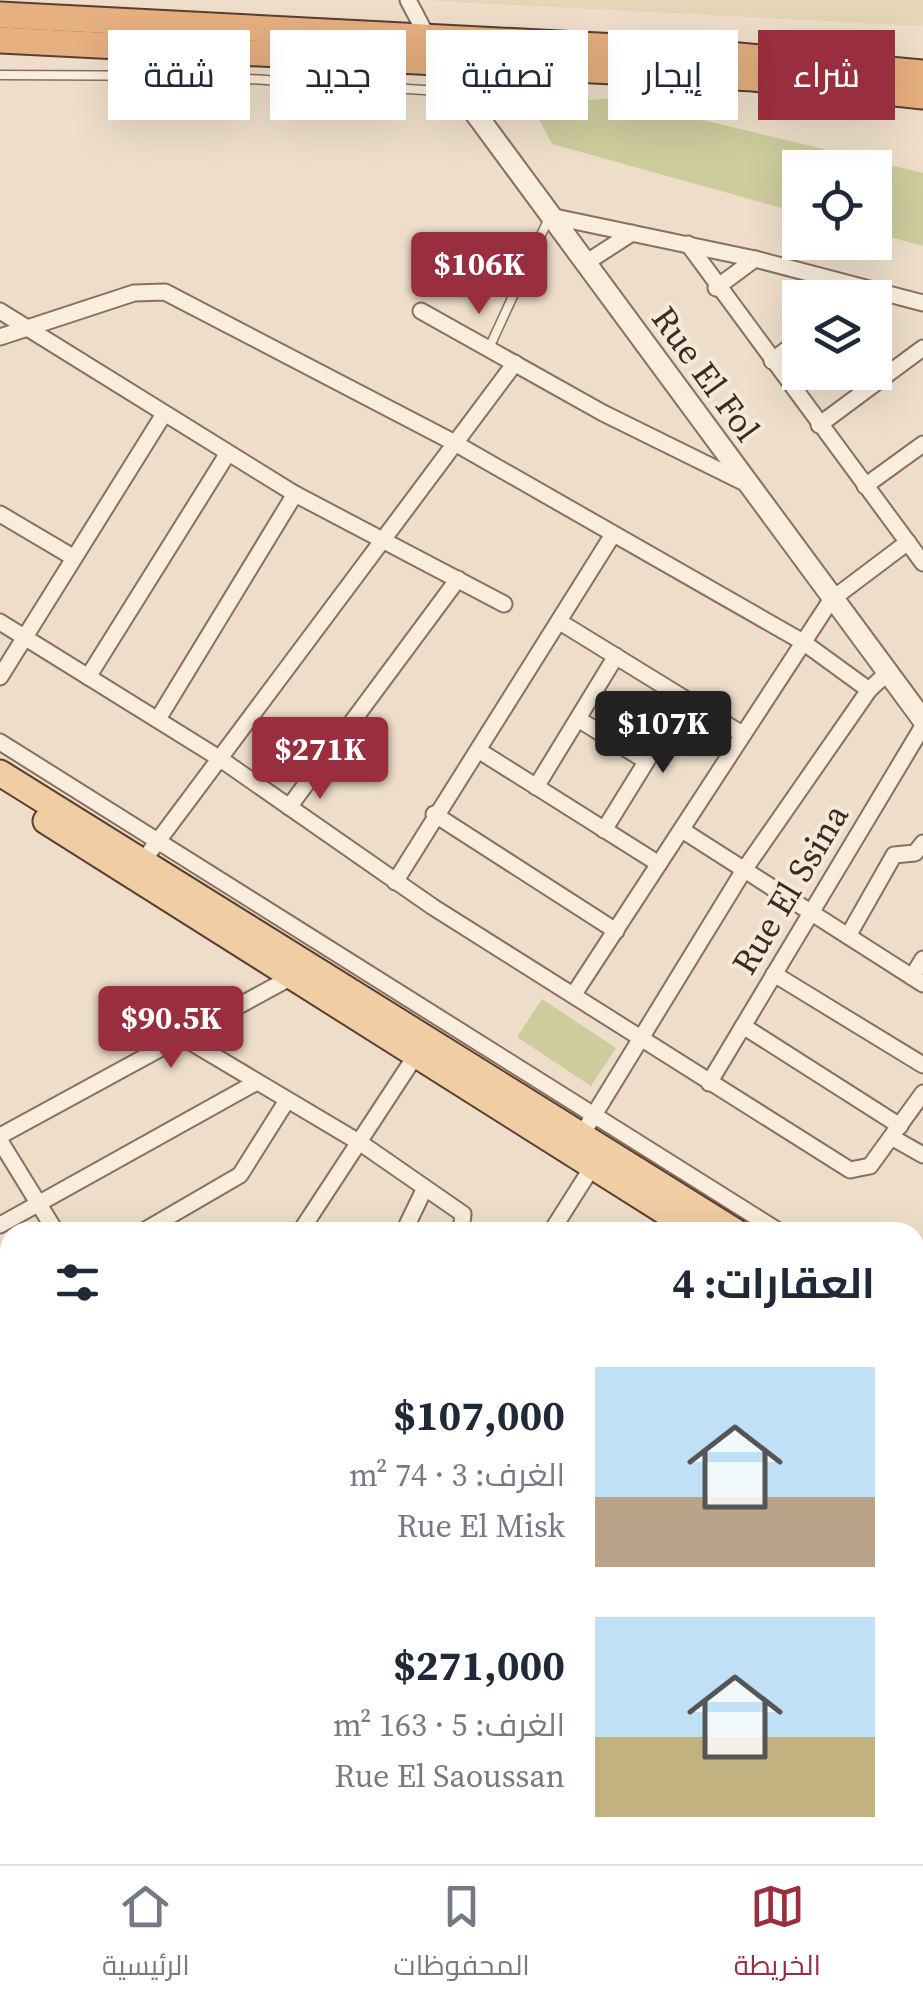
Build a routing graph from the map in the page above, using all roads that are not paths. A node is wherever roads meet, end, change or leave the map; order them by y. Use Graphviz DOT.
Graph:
graph roads {
  1 [pos="408,0"];
  2 [pos="0,15"];
  3 [pos="426,34"];
  4 [pos="426,38"];
  5 [pos="0,40"];
  6 [pos="588,46"];
  7 [pos="426,63"];
  8 [pos="588,71"];
  9 [pos="923,73"];
  10 [pos="0,75"];
  11 [pos="426,90"];
  12 [pos="923,96"];
  13 [pos="479,120"];
  14 [pos="550,216"];
  15 [pos="632,233"];
  16 [pos="688,244"];
  17 [pos="755,258"];
  18 [pos="584,264"];
  19 [pos="818,280"];
  20 [pos="716,288"];
  21 [pos="892,299"];
  22 [pos="923,303"];
  23 [pos="0,311"];
  24 [pos="421,311"];
  25 [pos="25,327"];
  26 [pos="0,337"];
  27 [pos="923,348"];
  28 [pos="489,349"];
  29 [pos="782,353"];
  30 [pos="772,361"];
  31 [pos="514,363"];
  32 [pos="164,414"];
  33 [pos="819,425"];
  34 [pos="453,442"];
  35 [pos="923,444"];
  36 [pos="228,453"];
  37 [pos="747,484"];
  38 [pos="865,486"];
  39 [pos="295,494"];
  40 [pos="0,514"];
  41 [pos="612,536"];
  42 [pos="387,540"];
  43 [pos="908,542"];
  44 [pos="71,556"];
  45 [pos="923,563"];
  46 [pos="458,579"];
  47 [pos="831,600"];
  48 [pos="504,604"];
  49 [pos="0,622"];
  50 [pos="560,622"];
  51 [pos="24,638"];
  52 [pos="803,642"];
  53 [pos="616,656"];
  54 [pos="888,673"];
  55 [pos="0,676"];
  56 [pos="88,677"];
  57 [pos="869,690"];
  58 [pos="686,699"];
  59 [pos="578,718"];
  60 [pos="158,719"];
  61 [pos="923,723"];
  62 [pos="742,734"];
  63 [pos="0,742"];
  64 [pos="478,750"];
  65 [pos="219,758"];
  66 [pos="646,761"];
  67 [pos="0,773"];
  68 [pos="536,787"];
  69 [pos="0,792"];
  70 [pos="288,807"];
  71 [pos="434,814"];
  72 [pos="604,830"];
  73 [pos="682,830"];
  74 [pos="159,839"];
  75 [pos="920,851"];
  76 [pos="144,861"];
  77 [pos="659,864"];
  78 [pos="744,870"];
  79 [pos="395,882"];
  80 [pos="810,912"];
  81 [pos="616,932"];
  82 [pos="848,936"];
  83 [pos="923,959"];
  84 [pos="300,971"];
  85 [pos="774,974"];
  86 [pos="918,980"];
  87 [pos="574,994"];
  88 [pos="743,1026"];
  89 [pos="184,1038"];
  90 [pos="641,1038"];
  91 [pos="416,1054"];
  92 [pos="923,1066"];
  93 [pos="255,1083"];
  94 [pos="709,1084"];
  95 [pos="923,1093"];
  96 [pos="286,1102"];
  97 [pos="594,1112"];
  98 [pos="897,1132"];
  99 [pos="0,1139"];
  100 [pos="362,1144"];
  101 [pos="920,1148"];
  102 [pos="587,1151"];
  103 [pos="424,1190"];
  104 [pos="38,1202"];
  105 [pos="5,1222"];
  106 [pos="50,1222"];
  107 [pos="159,1222"];
  108 [pos="307,1222"];
  109 [pos="409,1222"];
  110 [pos="463,1222"];
  111 [pos="556,1222"];
  112 [pos="683,1222"];
  113 [pos="718,1222"];
  114 [pos="764,1222"];
  1 -- 3 [label="street"];
  2 -- 4 [label="highway"];
  5 -- 7 [label="highway"];
  6 -- 9 [label="highway"];
  8 -- 12 [label="highway"];
  10 -- 11 [label="lane"];
  13 -- 14 [label="street, Rue El Fol"];
  14 -- 15 [label="street"];
  14 -- 18 [label="street, Rue El Fol"];
  14 -- 28 [label="lane"];
  15 -- 16 [label="street"];
  15 -- 18 [label="street"];
  16 -- 17 [label="street"];
  16 -- 20 [label="street"];
  17 -- 19 [label="street"];
  17 -- 20 [label="street"];
  18 -- 37 [label="street, Rue El Fol"];
  20 -- 30 [label="street"];
  21 -- 22 [label="street"];
  23 -- 25 [label="street"];
  24 -- 28 [label="street"];
  25 -- 26 [label="street"];
  25 -- 32 [label="street"];
  25 -- 34 [label="street"];
  27 -- 33 [label="street"];
  28 -- 31 [label="street"];
  29 -- 30 [label="street"];
  30 -- 33 [label="street"];
  31 -- 34 [label="street"];
  31 -- 37 [label="street"];
  32 -- 36 [label="street"];
  32 -- 44 [label="street"];
  33 -- 38 [label="street"];
  34 -- 41 [label="street"];
  34 -- 42 [label="street"];
  35 -- 38 [label="street"];
  36 -- 39 [label="street"];
  36 -- 56 [label="street"];
  37 -- 47 [label="street, Rue El Fol"];
  38 -- 43 [label="street"];
  39 -- 42 [label="street"];
  39 -- 60 [label="street"];
  40 -- 44 [label="street"];
  41 -- 50 [label="street"];
  41 -- 52 [label="street"];
  42 -- 46 [label="street"];
  42 -- 65 [label="street"];
  43 -- 45 [label="street"];
  43 -- 47 [label="street"];
  44 -- 51 [label="street"];
  46 -- 48 [label="street"];
  46 -- 70 [label="street"];
  47 -- 52 [label="street"];
  47 -- 54 [label="street, Rue El Fol"];
  49 -- 51 [label="street"];
  50 -- 53 [label="street"];
  50 -- 64 [label="street"];
  51 -- 55 [label="street"];
  51 -- 56 [label="street"];
  52 -- 57 [label="street"];
  52 -- 62 [label="street"];
  53 -- 58 [label="street"];
  53 -- 59 [label="street"];
  54 -- 57 [label="street"];
  54 -- 61 [label="street, Rue El Fol"];
  56 -- 60 [label="street"];
  57 -- 78 [label="street"];
  58 -- 62 [label="street"];
  58 -- 66 [label="street"];
  59 -- 66 [label="street"];
  59 -- 68 [label="street"];
  60 -- 65 [label="street"];
  61 -- 80 [label="street, Rue El Ssina"];
  62 -- 73 [label="street"];
  63 -- 74 [label="street"];
  64 -- 68 [label="street"];
  64 -- 71 [label="street"];
  65 -- 70 [label="street"];
  65 -- 74 [label="street"];
  66 -- 72 [label="street"];
  67 -- 76 [label="main road"];
  68 -- 72 [label="street"];
  69 -- 84 [label="main road"];
  70 -- 79 [label="street"];
  71 -- 79 [label="street"];
  71 -- 81 [label="street"];
  72 -- 77 [label="street"];
  73 -- 77 [label="street"];
  73 -- 78 [label="street"];
  74 -- 76 [label="street"];
  74 -- 97 [label="street"];
  75 -- 82 [label="street"];
  76 -- 84 [label="main road"];
  77 -- 81 [label="street"];
  78 -- 80 [label="street"];
  78 -- 90 [label="street"];
  79 -- 87 [label="street"];
  80 -- 82 [label="street"];
  80 -- 85 [label="street, Rue El Ssina"];
  81 -- 87 [label="street"];
  82 -- 86 [label="street"];
  83 -- 86 [label="street"];
  84 -- 89 [label="street"];
  84 -- 91 [label="main road"];
  84 -- 102 [label="main road"];
  85 -- 88 [label="street, Rue El Ssina"];
  85 -- 92 [label="street"];
  87 -- 90 [label="street"];
  88 -- 94 [label="street, Rue El Ssina"];
  88 -- 98 [label="street"];
  89 -- 93 [label="street"];
  89 -- 99 [label="street"];
  90 -- 94 [label="street"];
  90 -- 97 [label="street"];
  91 -- 100 [label="street"];
  91 -- 102 [label="main road"];
  93 -- 96 [label="street"];
  93 -- 104 [label="street"];
  94 -- 98 [label="street"];
  95 -- 98 [label="street"];
  96 -- 100 [label="street"];
  96 -- 107 [label="street"];
  97 -- 102 [label="street"];
  97 -- 114 [label="street"];
  98 -- 101 [label="street"];
  99 -- 104 [label="street"];
  100 -- 103 [label="street"];
  100 -- 108 [label="street"];
  102 -- 111 [label="street"];
  102 -- 112 [label="main road"];
  102 -- 113 [label="main road"];
  103 -- 109 [label="street"];
  103 -- 110 [label="street"];
  104 -- 105 [label="street"];
  104 -- 106 [label="street"];
}
